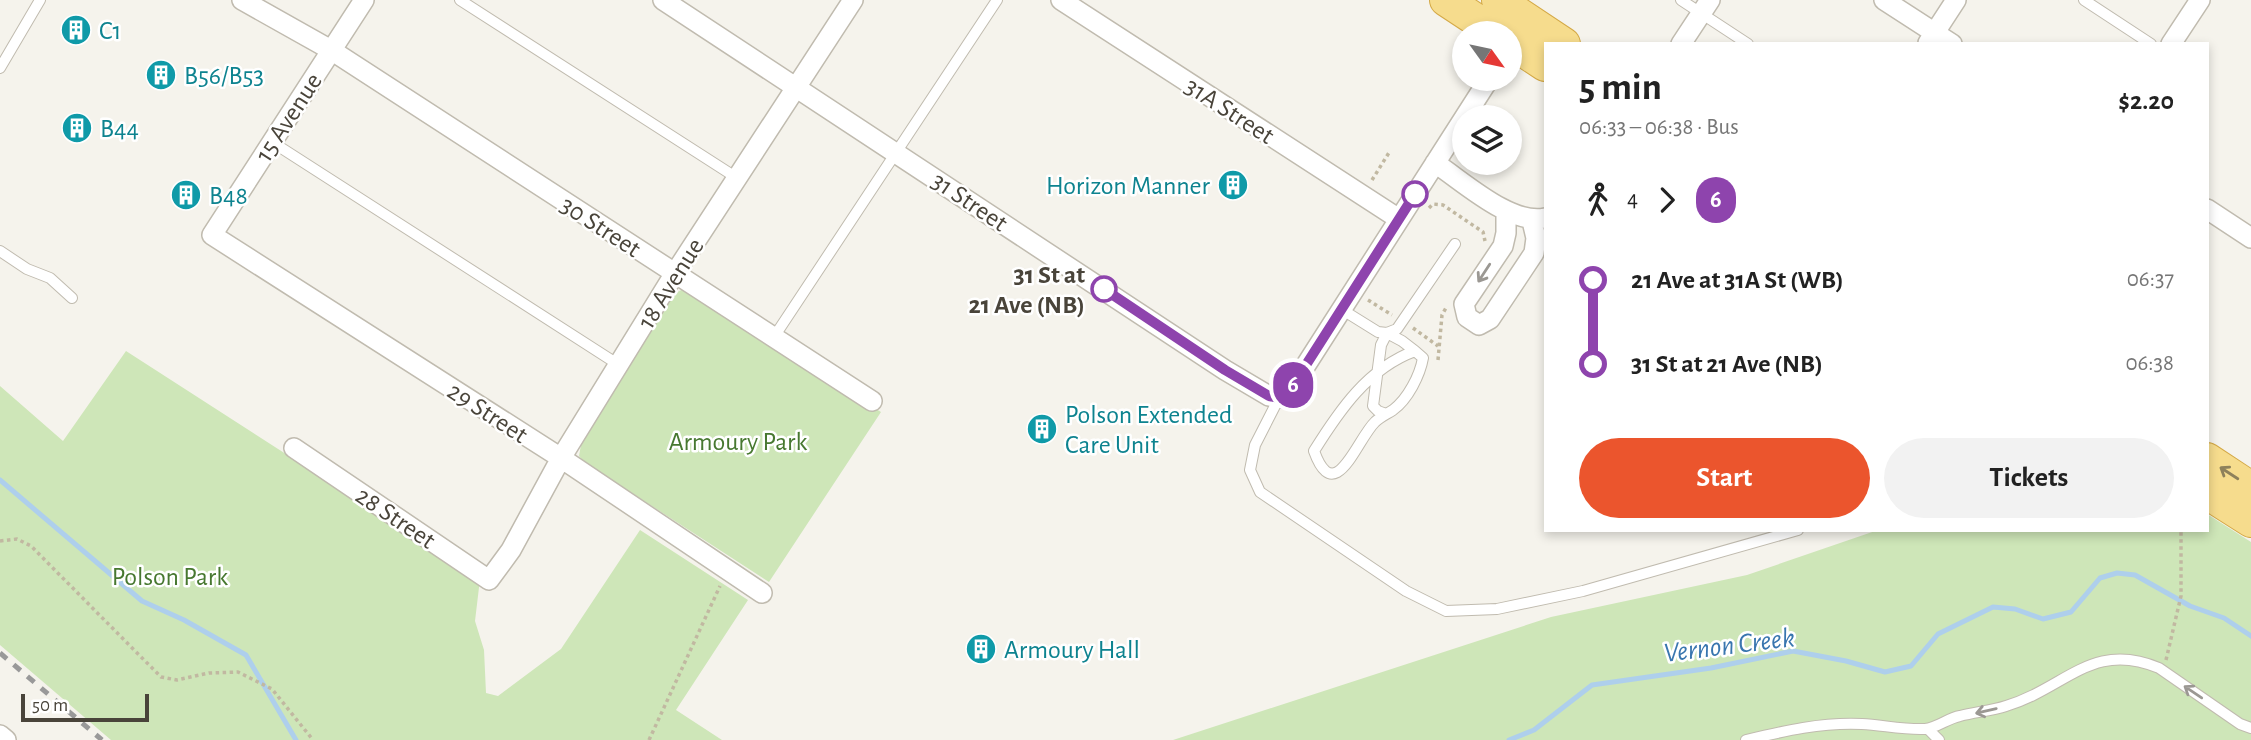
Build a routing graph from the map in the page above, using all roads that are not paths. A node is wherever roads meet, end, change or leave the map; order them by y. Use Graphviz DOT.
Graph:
graph roads {
  1 [pos="40,0"];
  2 [pos="242,0"];
  3 [pos="364,0"];
  4 [pos="460,0"];
  5 [pos="663,0"];
  6 [pos="853,0"];
  7 [pos="997,0"];
  8 [pos="1061,0"];
  9 [pos="1446,0"];
  10 [pos="1498,0"];
  11 [pos="1681,0"];
  12 [pos="1884,0"];
  13 [pos="1956,0"];
  14 [pos="2084,0"];
  15 [pos="2200,0"];
  16 [pos="1706,7"];
  17 [pos="1478,21"];
  18 [pos="1507,21"];
  19 [pos="1522,38"];
  20 [pos="1931,38"];
  21 [pos="1550,42"];
  22 [pos="1682,42"];
  23 [pos="1746,42"];
  24 [pos="2148,42"];
  25 [pos="2172,42"];
  26 [pos="1522,44"];
  27 [pos="331,50"];
  28 [pos="1544,64"];
  29 [pos="0,68"];
  30 [pos="797,87"];
  31 [pos="1481,91"];
  32 [pos="271,141"];
  33 [pos="898,152"];
  34 [pos="1435,163"];
  35 [pos="737,178"];
  36 [pos="2209,210"];
  37 [pos="1506,211"];
  38 [pos="1399,219"];
  39 [pos="1539,220"];
  40 [pos="212,235"];
  41 [pos="2251,238"];
  42 [pos="1455,244"];
  43 [pos="0,251"];
  44 [pos="675,273"];
  45 [pos="72,298"];
  46 [pos="1341,309"];
  47 [pos="1387,333"];
  48 [pos="774,337"];
  49 [pos="1415,351"];
  50 [pos="619,365"];
  51 [pos="1378,372"];
  52 [pos="1279,398"];
  53 [pos="872,401"];
  54 [pos="1386,414"];
  55 [pos="294,448"];
  56 [pos="561,458"];
  57 [pos="2209,460"];
  58 [pos="2251,488"];
  59 [pos="2209,494"];
  60 [pos="2251,521"];
  61 [pos="1791,532"];
  62 [pos="496,571"];
  63 [pos="762,593"];
  64 [pos="2251,728"];
  65 [pos="1928,729"];
  66 [pos="0,735"];
  67 [pos="6,740"];
  68 [pos="1746,740"];
  69 [pos="1939,740"];
  1 -- 29 [label="lane"];
  2 -- 27 [label="street, 30 Street"];
  3 -- 27 [label="street, 15 Avenue"];
  4 -- 35 [label="lane"];
  5 -- 30 [label="street, 31 Street"];
  6 -- 30 [label="street, 18 Avenue"];
  7 -- 33 [label="lane"];
  8 -- 38 [label="street, 31A Street"];
  9 -- 17 [label="highway"];
  10 -- 18 [label="highway"];
  11 -- 16 [label="lane"];
  12 -- 20 [label="street"];
  13 -- 20 [label="street"];
  14 -- 24 [label="lane"];
  15 -- 25 [label="street"];
  16 -- 22 [label="street"];
  16 -- 23 [label="lane"];
  19 -- 21 [label="highway"];
  26 -- 28 [label="highway"];
  27 -- 32 [label="street, 15 Avenue"];
  27 -- 44 [label="street, 30 Street"];
  30 -- 33 [label="street, 31 Street"];
  30 -- 35 [label="street, 18 Avenue"];
  31 -- 34 [label="street"];
  32 -- 40 [label="street, 15 Avenue"];
  32 -- 50 [label="lane"];
  33 -- 48 [label="lane"];
  33 -- 52 [label="street, 31 Street"];
  34 -- 37 [label="street"];
  34 -- 38 [label="street"];
  35 -- 44 [label="street, 18 Avenue"];
  36 -- 41 [label="street"];
  37 -- 39 [label="street"];
  37 -- 39 [label="street, one-way"];
  38 -- 46 [label="street"];
  40 -- 56 [label="street, 29 Street"];
  42 -- 47 [label="lane"];
  43 -- 45 [label="lane"];
  44 -- 48 [label="street, 30 Street"];
  44 -- 50 [label="street, 18 Avenue"];
  46 -- 47 [label="lane"];
  46 -- 52 [label="street"];
  47 -- 49 [label="lane"];
  47 -- 51 [label="lane"];
  48 -- 53 [label="street, 30 Street"];
  49 -- 51 [label="lane"];
  49 -- 54 [label="lane"];
  50 -- 56 [label="street, 18 Avenue"];
  51 -- 54 [label="lane"];
  51 -- 54 [label="lane"];
  52 -- 61 [label="lane"];
  55 -- 62 [label="street, 28 Street"];
  56 -- 62 [label="street, 18 Avenue"];
  56 -- 63 [label="street, 29 Street"];
  58 -- 57 [label="highway, one-way"];
  59 -- 60 [label="highway"];
  64 -- 65 [label="lane, one-way"];
  65 -- 68 [label="lane"];
  65 -- 69 [label="lane"];
  66 -- 67 [label="street"];
}
